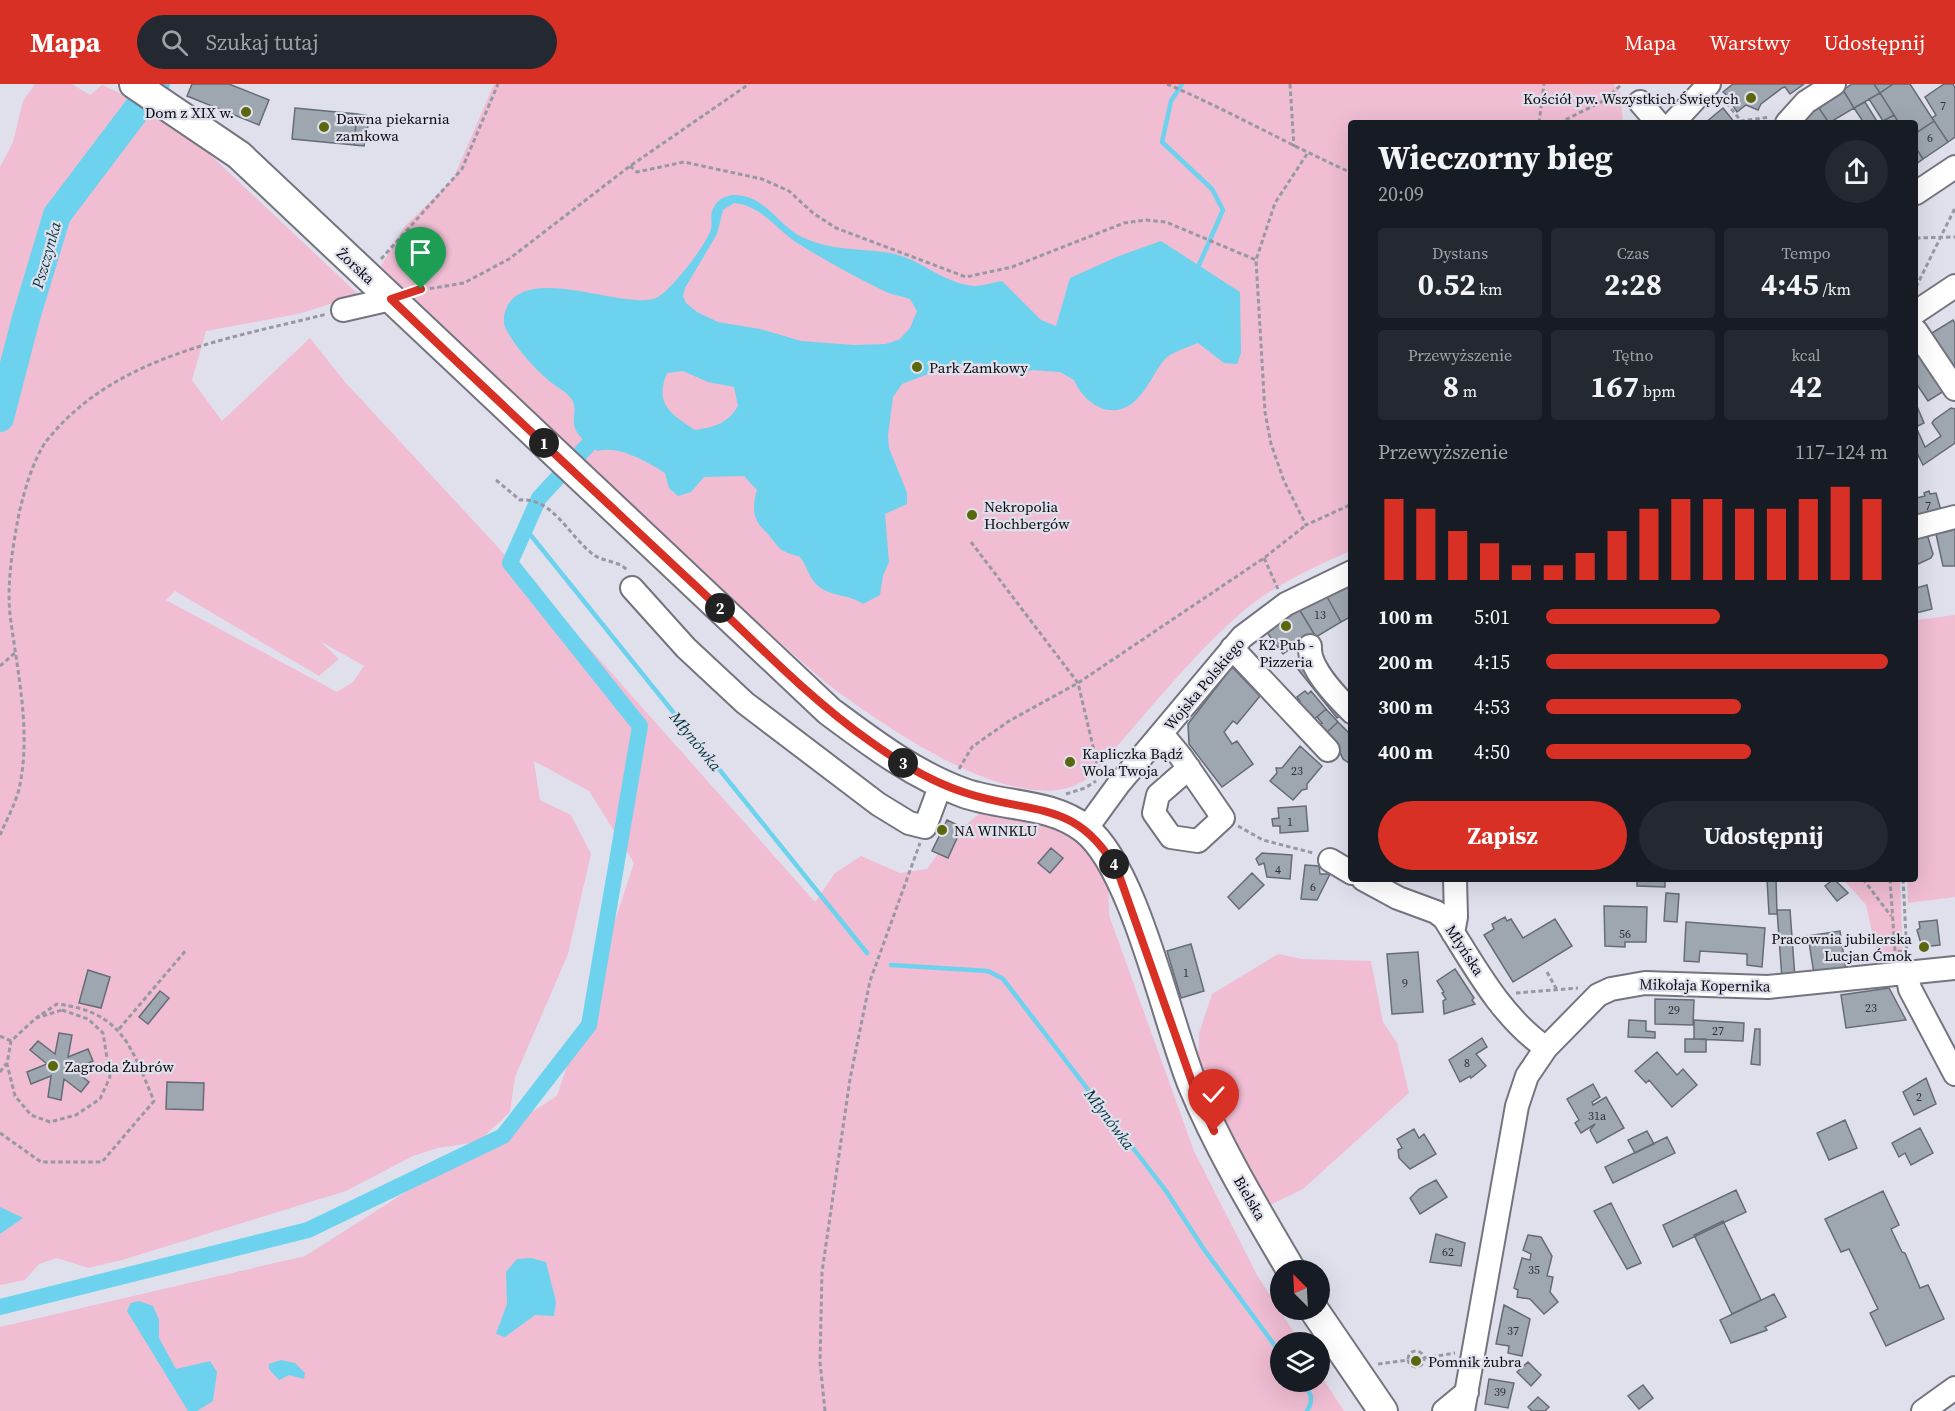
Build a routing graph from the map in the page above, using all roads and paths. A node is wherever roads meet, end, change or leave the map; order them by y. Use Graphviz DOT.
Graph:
graph roads {
  1 [pos="134,84"];
  2 [pos="498,84"];
  3 [pos="749,84"];
  4 [pos="1168,84"];
  5 [pos="1290,84"];
  6 [pos="1544,84"];
  7 [pos="1622,84"];
  8 [pos="1834,84"];
  9 [pos="1714,89"];
  10 [pos="1640,102"];
  11 [pos="1539,120"];
  12 [pos="1565,120"];
  13 [pos="1655,120"];
  14 [pos="1677,120"];
  15 [pos="1740,120"];
  16 [pos="1747,120"];
  17 [pos="1781,120"];
  18 [pos="1784,120"];
  19 [pos="1294,147"];
  20 [pos="1307,154"];
  21 [pos="630,166"];
  22 [pos="1955,166"];
  23 [pos="1348,171"];
  24 [pos="1918,192"];
  25 [pos="1955,208"];
  26 [pos="1940,237"];
  27 [pos="1955,237"];
  28 [pos="1918,238"];
  29 [pos="1256,260"];
  30 [pos="376,264"];
  31 [pos="1918,283"];
  32 [pos="1955,286"];
  33 [pos="391,299"];
  34 [pos="344,310"];
  35 [pos="1918,311"];
  36 [pos="1918,335"];
  37 [pos="1955,389"];
  38 [pos="496,480"];
  39 [pos="543,505"];
  40 [pos="1348,506"];
  41 [pos="1955,517"];
  42 [pos="1306,525"];
  43 [pos="1918,526"];
  44 [pos="971,542"];
  45 [pos="1264,558"];
  46 [pos="1348,574"];
  47 [pos="632,588"];
  48 [pos="1279,592"];
  49 [pos="1310,646"];
  50 [pos="1232,648"];
  51 [pos="17,651"];
  52 [pos="0,666"];
  53 [pos="1078,683"];
  54 [pos="1348,707"];
  55 [pos="1162,734"];
  56 [pos="1328,750"];
  57 [pos="1108,767"];
  58 [pos="1189,768"];
  59 [pos="1100,776"];
  60 [pos="949,780"];
  61 [pos="1066,794"];
  62 [pos="1223,818"];
  63 [pos="925,827"];
  64 [pos="1086,829"];
  65 [pos="0,835"];
  66 [pos="1330,860"];
  67 [pos="1348,871"];
  68 [pos="1369,882"];
  69 [pos="1455,882"];
  70 [pos="1865,882"];
  71 [pos="1890,882"];
  72 [pos="1904,882"];
  73 [pos="1892,918"];
  74 [pos="1453,933"];
  75 [pos="187,949"];
  76 [pos="1907,961"];
  77 [pos="1955,968"];
  78 [pos="1547,972"];
  79 [pos="1588,987"];
  80 [pos="1557,990"];
  81 [pos="1493,994"];
  82 [pos="36,1018"];
  83 [pos="119,1029"];
  84 [pos="0,1036"];
  85 [pos="11,1041"];
  86 [pos="1546,1048"];
  87 [pos="7,1064"];
  88 [pos="0,1072"];
  89 [pos="1955,1074"];
  90 [pos="0,1133"];
  91 [pos="1285,1260"];
  92 [pos="1321,1320"];
  93 [pos="1460,1352"];
  94 [pos="1424,1358"];
  95 [pos="1408,1360"];
  96 [pos="1373,1365"];
  97 [pos="1955,1388"];
  98 [pos="1466,1402"];
  99 [pos="825,1411"];
  100 [pos="1383,1411"];
  101 [pos="1444,1411"];
  102 [pos="1923,1411"];
  1 -- 33 [label="main road, Żorska"];
  2 -- 30 [label="path"];
  3 -- 21 [label="path"];
  4 -- 19 [label="path"];
  5 -- 19 [label="path"];
  6 -- 11 [label="path"];
  7 -- 12 [label="path"];
  8 -- 18 [label="street"];
  9 -- 14 [label="street"];
  9 -- 15 [label="path"];
  10 -- 13 [label="street"];
  16 -- 17 [label="path"];
  19 -- 20 [label="path"];
  20 -- 23 [label="path"];
  20 -- 29 [label="path"];
  21 -- 29 [label="path"];
  21 -- 33 [label="path"];
  22 -- 24 [label="street"];
  25 -- 26 [label="path"];
  26 -- 27 [label="path"];
  26 -- 28 [label="path"];
  26 -- 31 [label="path"];
  29 -- 42 [label="path"];
  32 -- 35 [label="street"];
  33 -- 34 [label="street"];
  33 -- 60 [label="main road, Żorska"];
  34 -- 51 [label="path"];
  36 -- 37 [label="street"];
  38 -- 39 [label="path"];
  40 -- 42 [label="path"];
  41 -- 43 [label="street"];
  42 -- 45 [label="path"];
  44 -- 53 [label="path"];
  45 -- 48 [label="path"];
  45 -- 53 [label="path"];
  46 -- 50 [label="street, Wojska Polskiego"];
  47 -- 63 [label="street"];
  49 -- 54 [label="street"];
  50 -- 55 [label="street, Wojska Polskiego"];
  50 -- 56 [label="street"];
  51 -- 52 [label="path"];
  51 -- 65 [label="path"];
  53 -- 59 [label="path"];
  53 -- 60 [label="path"];
  55 -- 58 [label="street"];
  55 -- 64 [label="street, Wojska Polskiego"];
  57 -- 59 [label="path"];
  58 -- 62 [label="street"];
  58 -- 62 [label="street"];
  59 -- 61 [label="path"];
  60 -- 63 [label="street"];
  60 -- 64 [label="main road, Żorska"];
  62 -- 66 [label="path"];
  63 -- 99 [label="path"];
  64 -- 91 [label="main road, Bielska"];
  66 -- 67 [label="street"];
  68 -- 74 [label="street, Młyńska"];
  69 -- 74 [label="street"];
  70 -- 73 [label="path"];
  71 -- 73 [label="path"];
  72 -- 76 [label="path"];
  73 -- 76 [label="path"];
  74 -- 81 [label="street, Młyńska"];
  75 -- 83 [label="path"];
  76 -- 77 [label="street, Mikołaja Kopernika"];
  76 -- 86 [label="street, Mikołaja Kopernika"];
  76 -- 89 [label="street"];
  78 -- 80 [label="path"];
  79 -- 80 [label="path"];
  80 -- 81 [label="path"];
  81 -- 86 [label="street, Młyńska"];
  82 -- 83 [label="path"];
  82 -- 85 [label="path"];
  82 -- 87 [label="path"];
  83 -- 90 [label="path"];
  84 -- 85 [label="path"];
  85 -- 87 [label="path"];
  86 -- 98 [label="street, Mikołaja Kopernika"];
  87 -- 88 [label="path"];
  92 -- 100 [label="main road"];
  93 -- 94 [label="path"];
  94 -- 95 [label="path"];
  94 -- 95 [label="path"];
  95 -- 96 [label="path"];
  97 -- 102 [label="street"];
  98 -- 101 [label="street, Mikołaja Kopernika"];
}
